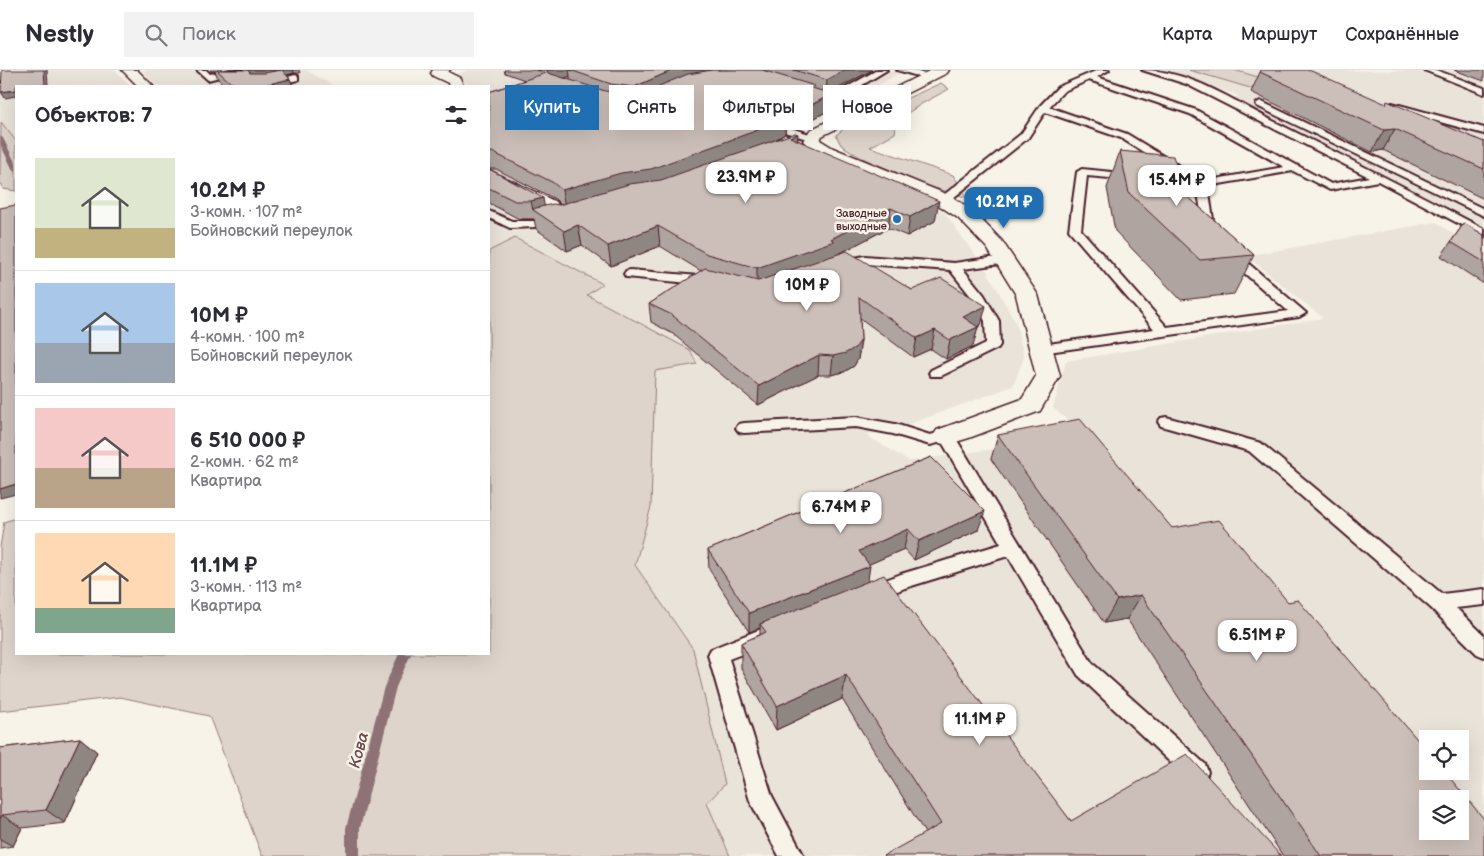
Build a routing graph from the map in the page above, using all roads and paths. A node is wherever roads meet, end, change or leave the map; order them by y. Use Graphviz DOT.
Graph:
graph roads {
  1 [pos="129,70"];
  2 [pos="201,70"];
  3 [pos="242,70"];
  4 [pos="443,70"];
  5 [pos="883,70"];
  6 [pos="901,70"];
  7 [pos="1106,70"];
  8 [pos="1146,70"];
  9 [pos="1428,70"];
  10 [pos="936,74"];
  11 [pos="295,78"];
  12 [pos="1089,78"];
  13 [pos="145,85"];
  14 [pos="264,85"];
  15 [pos="456,85"];
  16 [pos="856,85"];
  17 [pos="911,86"];
  18 [pos="1484,91"];
  19 [pos="1378,102"];
  20 [pos="1260,104"];
  21 [pos="1043,108"];
  22 [pos="1483,129"];
  23 [pos="785,130"];
  24 [pos="823,130"];
  25 [pos="812,139"];
  26 [pos="780,148"];
  27 [pos="1294,168"];
  28 [pos="490,176"];
  29 [pos="1380,178"];
  30 [pos="1202,184"];
  31 [pos="944,200"];
  32 [pos="595,206"];
  33 [pos="1484,213"];
  34 [pos="490,215"];
  35 [pos="562,217"];
  36 [pos="1484,234"];
  37 [pos="1004,260"];
  38 [pos="954,267"];
  39 [pos="830,268"];
  40 [pos="630,274"];
  41 [pos="722,284"];
  42 [pos="1164,332"];
  43 [pos="1041,349"];
  44 [pos="936,373"];
  45 [pos="1166,422"];
  46 [pos="744,428"];
  47 [pos="946,436"];
  48 [pos="1013,548"];
  49 [pos="1484,597"];
  50 [pos="855,600"];
  51 [pos="1438,602"];
  52 [pos="782,630"];
  53 [pos="1484,648"];
  54 [pos="1210,787"];
  55 [pos="792,856"];
  1 -- 13 [label="street"];
  2 -- 3 [label="lane"];
  4 -- 15 [label="street"];
  5 -- 16 [label="lane"];
  6 -- 10 [label="lane"];
  7 -- 12 [label="lane"];
  8 -- 29 [label="lane"];
  9 -- 18 [label="lane"];
  10 -- 17 [label="street"];
  11 -- 14 [label="lane"];
  12 -- 21 [label="lane"];
  12 -- 27 [label="lane"];
  19 -- 22 [label="lane"];
  20 -- 33 [label="lane"];
  21 -- 30 [label="lane"];
  21 -- 31 [label="lane"];
  23 -- 25 [label="lane"];
  24 -- 25 [label="street"];
  25 -- 26 [label="street"];
  25 -- 31 [label="street"];
  27 -- 29 [label="lane"];
  27 -- 30 [label="lane"];
  28 -- 35 [label="street"];
  29 -- 36 [label="lane"];
  30 -- 42 [label="lane"];
  30 -- 42 [label="lane"];
  31 -- 37 [label="street"];
  32 -- 35 [label="street"];
  34 -- 35 [label="lane"];
  37 -- 38 [label="lane"];
  37 -- 43 [label="street"];
  38 -- 39 [label="lane"];
  38 -- 44 [label="lane"];
  40 -- 41 [label="lane"];
  42 -- 43 [label="lane"];
  43 -- 47 [label="street"];
  45 -- 51 [label="lane"];
  46 -- 47 [label="lane"];
  47 -- 48 [label="lane"];
  48 -- 50 [label="lane"];
  48 -- 54 [label="lane"];
  49 -- 51 [label="lane"];
  51 -- 53 [label="lane"];
  52 -- 55 [label="lane"];
}
